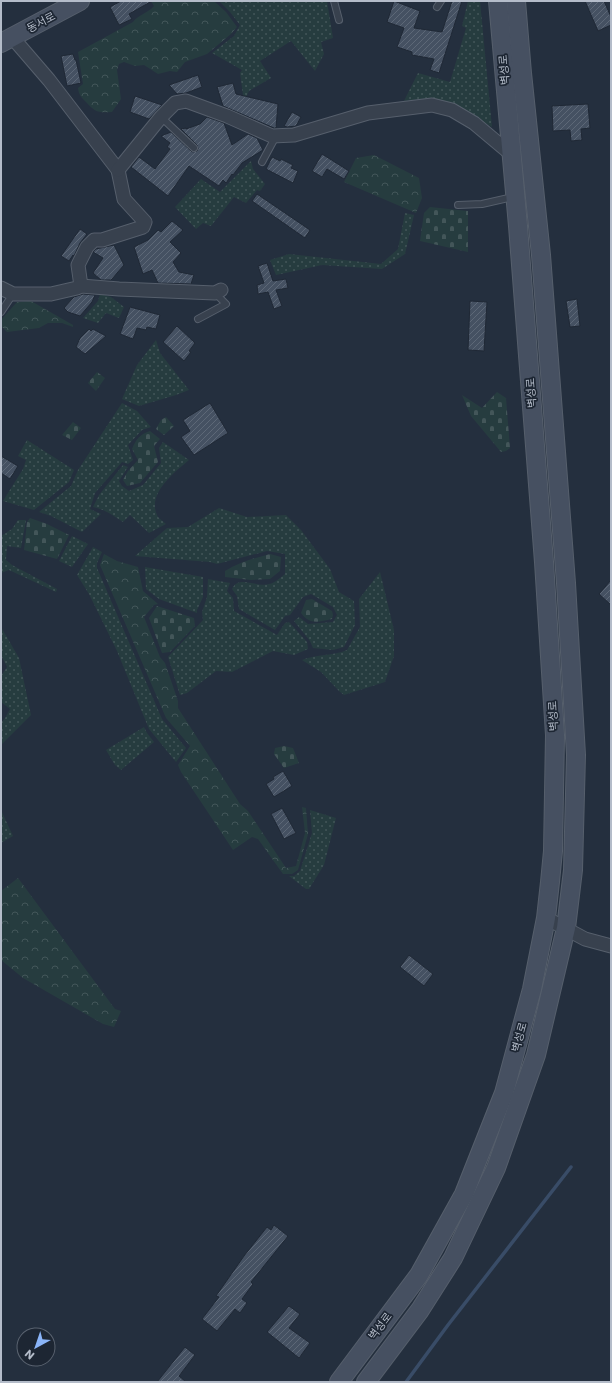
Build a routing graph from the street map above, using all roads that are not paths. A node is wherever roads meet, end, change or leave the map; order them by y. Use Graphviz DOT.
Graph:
graph roads {
  1 [pos="80,1"];
  2 [pos="334,1"];
  3 [pos="498,1"];
  4 [pos="516,1"];
  5 [pos="339,20"];
  6 [pos="6,40"];
  7 [pos="161,117"];
  8 [pos="276,136"];
  9 [pos="194,148"];
  10 [pos="511,154"];
  11 [pos="262,162"];
  12 [pos="118,170"];
  13 [pos="515,196"];
  14 [pos="458,205"];
  15 [pos="81,286"];
  16 [pos="1,288"];
  17 [pos="218,291"];
  18 [pos="13,294"];
  19 [pos="1,312"];
  20 [pos="198,319"];
  21 [pos="546,918"];
  22 [pos="566,928"];
  23 [pos="611,946"];
  24 [pos="339,1382"];
  25 [pos="366,1382"];
  1 -- 6 [label="main road, 동서로"];
  2 -- 5 [label="lane"];
  3 -- 10 [label="main road, 벽성로"];
  4 -- 22 [label="main road, 벽성로"];
  6 -- 12 [label="street"];
  7 -- 8 [label="street"];
  7 -- 9 [label="lane"];
  7 -- 12 [label="street"];
  8 -- 10 [label="street"];
  8 -- 11 [label="lane"];
  10 -- 13 [label="main road, 벽성로"];
  12 -- 15 [label="street"];
  13 -- 14 [label="lane"];
  13 -- 21 [label="main road, 벽성로"];
  15 -- 17 [label="street"];
  15 -- 18 [label="street"];
  16 -- 18 [label="street"];
  17 -- 20 [label="lane"];
  18 -- 19 [label="lane"];
  21 -- 22 [label="street"];
  21 -- 24 [label="main road, 벽성로"];
  22 -- 23 [label="street"];
  22 -- 25 [label="main road, 벽성로"];
}
